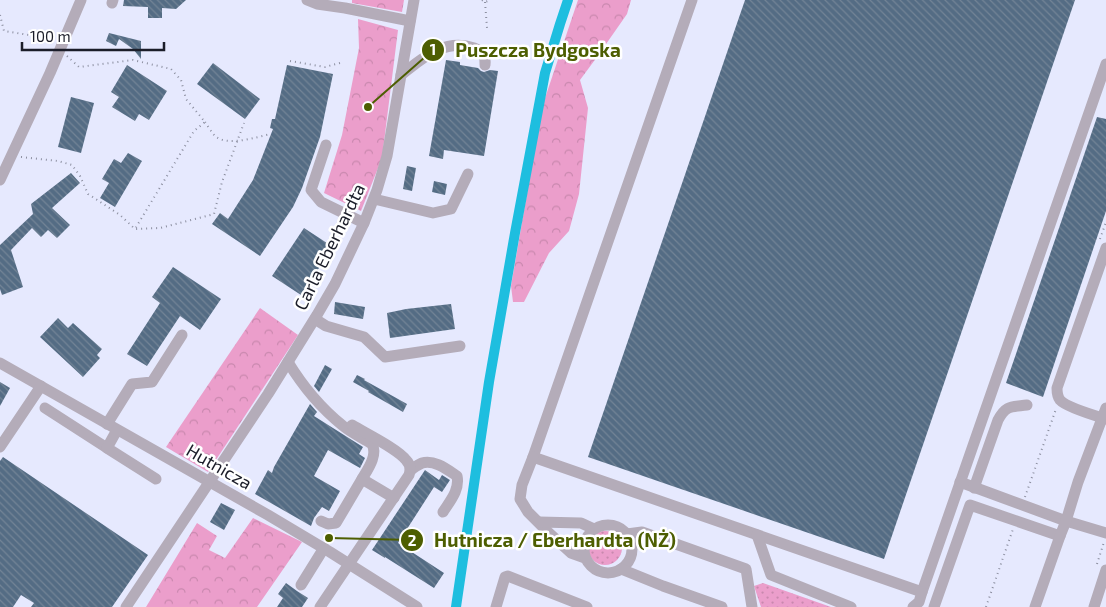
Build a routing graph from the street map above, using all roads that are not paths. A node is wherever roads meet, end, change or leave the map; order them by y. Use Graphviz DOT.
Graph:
graph roads {
  1 [pos="81,0"];
  2 [pos="307,0"];
  3 [pos="414,0"];
  4 [pos="692,0"];
  5 [pos="410,21"];
  6 [pos="1106,64"];
  7 [pos="485,65"];
  8 [pos="400,75"];
  9 [pos="326,145"];
  10 [pos="468,174"];
  11 [pos="0,180"];
  12 [pos="374,199"];
  13 [pos="364,223"];
  14 [pos="1106,248"];
  15 [pos="315,319"];
  16 [pos="182,335"];
  17 [pos="460,346"];
  18 [pos="288,362"];
  19 [pos="0,363"];
  20 [pos="41,386"];
  21 [pos="1027,405"];
  22 [pos="45,408"];
  23 [pos="1105,415"];
  24 [pos="352,425"];
  25 [pos="112,427"];
  26 [pos="0,447"];
  27 [pos="107,448"];
  28 [pos="534,457"];
  29 [pos="411,470"];
  30 [pos="156,478"];
  31 [pos="362,479"];
  32 [pos="209,482"];
  33 [pos="960,482"];
  34 [pos="974,488"];
  35 [pos="394,498"];
  36 [pos="443,512"];
  37 [pos="321,521"];
  38 [pos="1066,521"];
  39 [pos="539,522"];
  40 [pos="594,529"];
  41 [pos="1106,533"];
  42 [pos="627,534"];
  43 [pos="757,535"];
  44 [pos="1060,536"];
  45 [pos="324,548"];
  46 [pos="585,558"];
  47 [pos="350,564"];
  48 [pos="621,569"];
  49 [pos="1106,570"];
  50 [pos="301,585"];
  51 [pos="922,592"];
  52 [pos="400,603"];
  53 [pos="128,606"];
  54 [pos="320,607"];
  55 [pos="417,607"];
  56 [pos="496,607"];
  57 [pos="587,607"];
  58 [pos="722,607"];
  59 [pos="752,607"];
  60 [pos="851,607"];
  61 [pos="913,607"];
  62 [pos="934,607"];
  63 [pos="1035,607"];
  64 [pos="1094,607"];
  1 -- 11 [label="street"];
  2 -- 5 [label="street"];
  3 -- 5 [label="street, Carla Eberhardta"];
  4 -- 28 [label="street"];
  5 -- 8 [label="street, Carla Eberhardta"];
  6 -- 33 [label="street"];
  7 -- 8 [label="street"];
  8 -- 12 [label="street, Carla Eberhardta"];
  9 -- 13 [label="street"];
  10 -- 12 [label="street"];
  12 -- 13 [label="street, Carla Eberhardta"];
  13 -- 15 [label="street, Carla Eberhardta"];
  14 -- 23 [label="street"];
  15 -- 17 [label="street"];
  15 -- 18 [label="street, Carla Eberhardta"];
  16 -- 25 [label="street"];
  18 -- 31 [label="street"];
  18 -- 32 [label="street, Carla Eberhardta"];
  19 -- 20 [label="street, Hutnicza"];
  20 -- 25 [label="street, Hutnicza"];
  20 -- 26 [label="street"];
  21 -- 34 [label="street"];
  22 -- 27 [label="street"];
  23 -- 38 [label="street"];
  24 -- 29 [label="street"];
  25 -- 27 [label="street"];
  25 -- 32 [label="street, Hutnicza"];
  27 -- 30 [label="street"];
  28 -- 39 [label="street"];
  28 -- 43 [label="street"];
  29 -- 35 [label="street"];
  29 -- 36 [label="street"];
  31 -- 35 [label="street"];
  31 -- 37 [label="street"];
  32 -- 45 [label="street, Hutnicza"];
  32 -- 53 [label="street, Carla Eberhardta"];
  33 -- 34 [label="street"];
  33 -- 51 [label="street"];
  34 -- 38 [label="street"];
  35 -- 47 [label="street"];
  38 -- 41 [label="street"];
  38 -- 44 [label="street"];
  39 -- 40 [label="street"];
  39 -- 46 [label="street"];
  40 -- 42 [label="street"];
  40 -- 46 [label="street"];
  42 -- 48 [label="street"];
  42 -- 59 [label="street"];
  43 -- 51 [label="street"];
  43 -- 60 [label="street"];
  44 -- 62 [label="street"];
  44 -- 63 [label="street"];
  45 -- 47 [label="street, Hutnicza"];
  45 -- 50 [label="street"];
  46 -- 48 [label="street"];
  47 -- 52 [label="street, Hutnicza"];
  47 -- 54 [label="street"];
  48 -- 58 [label="street"];
  49 -- 64 [label="street"];
  51 -- 61 [label="street"];
  52 -- 55 [label="street, Hutnicza"];
  56 -- 57 [label="street"];
}
